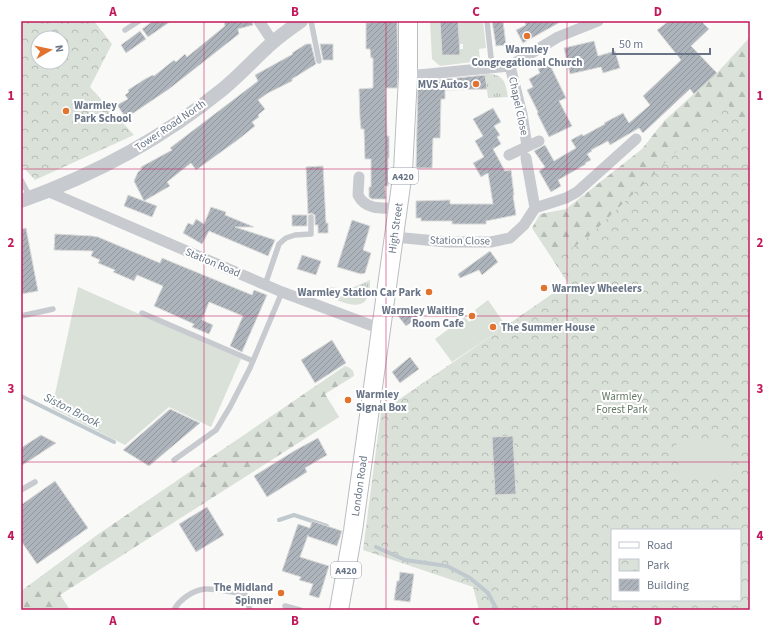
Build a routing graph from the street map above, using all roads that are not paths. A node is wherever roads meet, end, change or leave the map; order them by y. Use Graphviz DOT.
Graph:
graph roads {
  1 [pos="139,21"];
  2 [pos="259,21"];
  3 [pos="301,21"];
  4 [pos="312,21"];
  5 [pos="408,21"];
  6 [pos="487,21"];
  7 [pos="598,21"];
  8 [pos="125,30"];
  9 [pos="273,42"];
  10 [pos="318,61"];
  11 [pos="510,66"];
  12 [pos="492,67"];
  13 [pos="408,76"];
  14 [pos="636,139"];
  15 [pos="539,141"];
  16 [pos="527,146"];
  17 [pos="509,155"];
  18 [pos="526,158"];
  19 [pos="359,177"];
  20 [pos="21,180"];
  21 [pos="47,191"];
  22 [pos="26,199"];
  23 [pos="398,208"];
  24 [pos="535,208"];
  25 [pos="311,217"];
  26 [pos="394,237"];
  27 [pos="265,285"];
  28 [pos="282,292"];
  29 [pos="52,309"];
  30 [pos="142,313"];
  31 [pos="21,316"];
  32 [pos="381,329"];
  33 [pos="253,361"];
  34 [pos="376,362"];
  35 [pos="174,460"];
  36 [pos="35,482"];
  37 [pos="21,490"];
  38 [pos="285,606"];
  39 [pos="174,610"];
  40 [pos="250,610"];
  41 [pos="300,610"];
  42 [pos="339,610"];
  1 -- 8 [label="lane"];
  2 -- 9 [label="street"];
  3 -- 9 [label="street, Tower Road North"];
  4 -- 10 [label="lane"];
  5 -- 13 [label="main road, High Street / A420"];
  6 -- 12 [label="lane"];
  7 -- 11 [label="street"];
  9 -- 21 [label="street, Tower Road North"];
  11 -- 12 [label="street"];
  11 -- 16 [label="street, Chapel Close"];
  12 -- 13 [label="street"];
  13 -- 23 [label="main road, High Street / A420"];
  14 -- 24 [label="street"];
  15 -- 16 [label="street, Chapel Close"];
  16 -- 17 [label="street, Chapel Close"];
  18 -- 24 [label="street"];
  19 -- 23 [label="street"];
  20 -- 22 [label="lane"];
  21 -- 22 [label="street, Tower Road North"];
  21 -- 27 [label="street, Station Road"];
  23 -- 26 [label="main road, High Street / A420"];
  24 -- 26 [label="street, Station Close"];
  25 -- 27 [label="lane"];
  26 -- 32 [label="main road, High Street / A420"];
  27 -- 28 [label="street, Station Road"];
  28 -- 32 [label="street, Station Road"];
  28 -- 33 [label="lane"];
  29 -- 31 [label="lane"];
  30 -- 33 [label="lane"];
  32 -- 34 [label="main road, High Street / A420"];
  33 -- 35 [label="lane"];
  34 -- 42 [label="main road, London Road / A420"];
  36 -- 37 [label="lane"];
  38 -- 41 [label="lane"];
  39 -- 40 [label="lane"];
}
